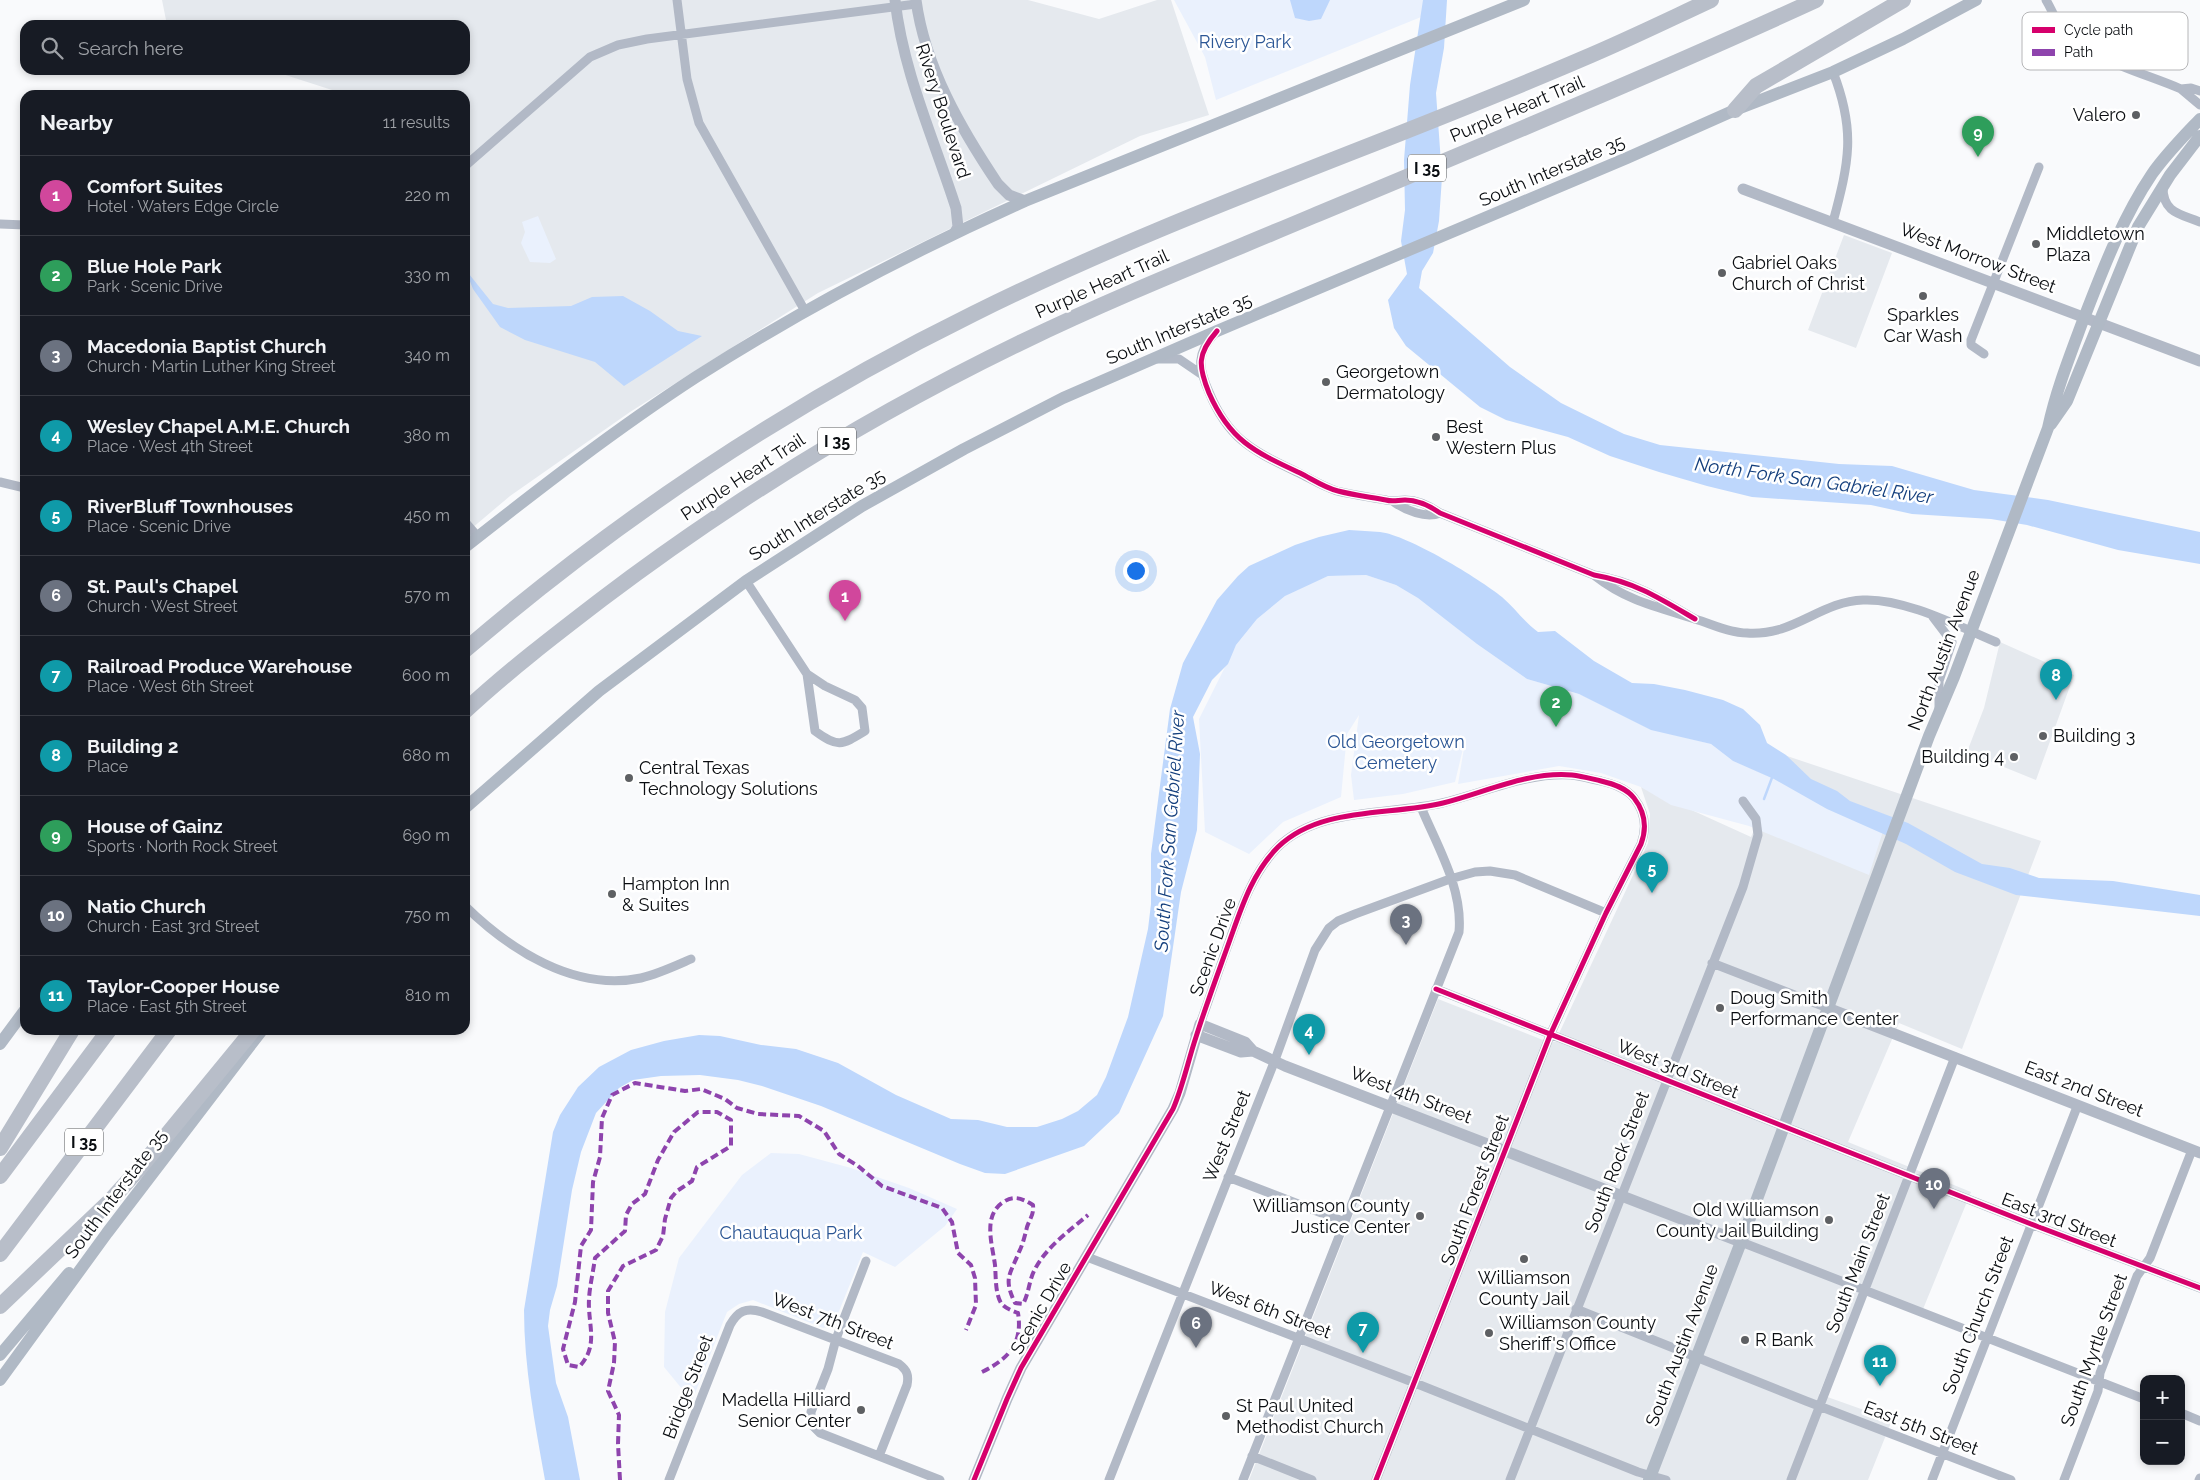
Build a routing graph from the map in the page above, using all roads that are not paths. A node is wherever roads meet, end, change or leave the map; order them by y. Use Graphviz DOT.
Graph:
graph roads {
  1 [pos="677,0"];
  2 [pos="1524,0"];
  3 [pos="1711,0"];
  4 [pos="1816,0"];
  5 [pos="1903,0"];
  6 [pos="1976,0"];
  7 [pos="2046,0"];
  8 [pos="916,2"];
  9 [pos="895,3"];
  10 [pos="2053,12"];
  11 [pos="682,35"];
  12 [pos="2134,70"];
  13 [pos="1833,72"];
  14 [pos="2181,89"];
  15 [pos="2200,91"];
  16 [pos="2200,105"];
  17 [pos="1736,110"];
  18 [pos="2200,119"];
  19 [pos="2200,136"];
  20 [pos="470,162"];
  21 [pos="2039,167"];
  22 [pos="2163,186"];
  23 [pos="1743,189"];
  24 [pos="1025,202"];
  25 [pos="1833,222"];
  26 [pos="2200,222"];
  27 [pos="0,224"];
  28 [pos="20,225"];
  29 [pos="955,232"];
  30 [pos="1993,282"];
  31 [pos="806,311"];
  32 [pos="2085,317"];
  33 [pos="2099,322"];
  34 [pos="1217,331"];
  35 [pos="1984,354"];
  36 [pos="1153,359"];
  37 [pos="2200,361"];
  38 [pos="1201,374"];
  39 [pos="2048,428"];
  40 [pos="0,482"];
  41 [pos="20,487"];
  42 [pos="470,528"];
  43 [pos="478,537"];
  44 [pos="470,543"];
  45 [pos="1594,575"];
  46 [pos="746,582"];
  47 [pos="1932,616"];
  48 [pos="1695,619"];
  49 [pos="1970,631"];
  50 [pos="1996,642"];
  51 [pos="470,646"];
  52 [pos="807,674"];
  53 [pos="470,706"];
  54 [pos="1939,714"];
  55 [pos="1743,801"];
  56 [pos="470,804"];
  57 [pos="1421,807"];
  58 [pos="1450,879"];
  59 [pos="1873,885"];
  60 [pos="470,911"];
  61 [pos="1606,913"];
  62 [pos="691,959"];
  63 [pos="1712,963"];
  64 [pos="1436,989"];
  65 [pos="1828,1008"];
  66 [pos="20,1017"];
  67 [pos="1198,1030"];
  68 [pos="1551,1033"];
  69 [pos="69,1035"];
  70 [pos="105,1035"];
  71 [pos="165,1035"];
  72 [pos="249,1035"];
  73 [pos="258,1035"];
  74 [pos="0,1044"];
  75 [pos="1955,1057"];
  76 [pos="1275,1060"];
  77 [pos="1667,1080"];
  78 [pos="1390,1106"];
  79 [pos="2077,1106"];
  80 [pos="1783,1126"];
  81 [pos="0,1148"];
  82 [pos="1505,1150"];
  83 [pos="2196,1152"];
  84 [pos="0,1176"];
  85 [pos="1909,1176"];
  86 [pos="1228,1177"];
  87 [pos="1622,1196"];
  88 [pos="1345,1222"];
  89 [pos="2031,1224"];
  90 [pos="107,1233"];
  91 [pos="1741,1242"];
  92 [pos="0,1254"];
  93 [pos="1086,1257"];
  94 [pos="866,1261"];
  95 [pos="2144,1267"];
  96 [pos="2200,1288"];
  97 [pos="1865,1290"];
  98 [pos="1182,1294"];
  99 [pos="0,1306"];
  100 [pos="1576,1309"];
  101 [pos="742,1310"];
  102 [pos="1299,1338"];
  103 [pos="1986,1338"];
  104 [pos="836,1339"];
  105 [pos="0,1355"];
  106 [pos="1696,1357"];
  107 [pos="0,1380"];
  108 [pos="2098,1381"];
  109 [pos="1415,1383"];
  110 [pos="2140,1397"];
  111 [pos="1819,1406"];
  112 [pos="2185,1415"];
  113 [pos="2200,1421"];
  114 [pos="1530,1429"];
  115 [pos="1942,1453"];
  116 [pos="879,1456"];
  117 [pos="1252,1456"];
  118 [pos="1650,1477"];
  119 [pos="669,1480"];
  120 [pos="940,1480"];
  121 [pos="974,1480"];
  122 [pos="1109,1480"];
  123 [pos="1243,1480"];
  124 [pos="1312,1480"];
  125 [pos="1376,1480"];
  126 [pos="1510,1480"];
  127 [pos="1666,1480"];
  128 [pos="1791,1480"];
  129 [pos="1932,1480"];
  130 [pos="2011,1480"];
  131 [pos="2064,1480"];
  1 -- 11 [label="street"];
  2 -- 24 [label="main road"];
  3 -- 51 [label="highway, Purple Heart Trail / I 35"];
  4 -- 53 [label="highway, Purple Heart Trail / I 35"];
  5 -- 17 [label="highway"];
  6 -- 13 [label="main road, South Interstate 35"];
  7 -- 10 [label="street"];
  8 -- 9 [label="street"];
  8 -- 24 [label="street, Rivery Boulevard"];
  9 -- 11 [label="street"];
  9 -- 29 [label="street, Rivery Boulevard"];
  11 -- 20 [label="street"];
  11 -- 31 [label="street"];
  12 -- 14 [label="street"];
  13 -- 17 [label="main road, South Interstate 35"];
  13 -- 25 [label="street"];
  14 -- 15 [label="street"];
  14 -- 16 [label="street"];
  17 -- 34 [label="main road, South Interstate 35"];
  18 -- 32 [label="main road, North Austin Avenue"];
  19 -- 22 [label="main road, North Austin Avenue"];
  21 -- 30 [label="street"];
  22 -- 26 [label="street"];
  22 -- 33 [label="main road, North Austin Avenue"];
  23 -- 25 [label="street, West Morrow Street"];
  24 -- 29 [label="main road"];
  25 -- 30 [label="street, West Morrow Street"];
  27 -- 28 [label="street"];
  29 -- 31 [label="main road"];
  30 -- 32 [label="street, West Morrow Street"];
  30 -- 35 [label="street"];
  31 -- 43 [label="main road"];
  32 -- 33 [label="street, West Morrow Street"];
  32 -- 39 [label="main road, North Austin Avenue"];
  33 -- 37 [label="street, West Morrow Street"];
  33 -- 39 [label="main road, North Austin Avenue"];
  34 -- 36 [label="main road, South Interstate 35"];
  34 -- 38 [label="street"];
  36 -- 38 [label="street"];
  36 -- 46 [label="main road, South Interstate 35"];
  38 -- 45 [label="street"];
  39 -- 49 [label="main road, North Austin Avenue"];
  40 -- 41 [label="street"];
  42 -- 43 [label="street"];
  43 -- 44 [label="main road"];
  45 -- 48 [label="street"];
  45 -- 48 [label="street"];
  46 -- 52 [label="street"];
  46 -- 56 [label="main road, South Interstate 35"];
  47 -- 48 [label="street"];
  47 -- 49 [label="street"];
  47 -- 54 [label="street"];
  49 -- 50 [label="street"];
  49 -- 54 [label="main road, North Austin Avenue"];
  52 -- 52 [label="street"];
  54 -- 59 [label="main road, North Austin Avenue"];
  55 -- 63 [label="street, South Rock Street"];
  57 -- 58 [label="street"];
  57 -- 61 [label="street, Scenic Drive"];
  57 -- 67 [label="street, Scenic Drive"];
  58 -- 61 [label="street, West Street"];
  58 -- 64 [label="street"];
  58 -- 76 [label="street, West Street"];
  59 -- 65 [label="main road, South Austin Avenue"];
  60 -- 62 [label="street"];
  61 -- 68 [label="street, South Forest Street"];
  63 -- 65 [label="street"];
  63 -- 77 [label="street, South Rock Street"];
  64 -- 68 [label="street, West 3rd Street"];
  64 -- 78 [label="street"];
  65 -- 75 [label="street, East 2nd Street"];
  65 -- 80 [label="main road, South Austin Avenue"];
  66 -- 74 [label="main road"];
  67 -- 76 [label="street, West 4th Street"];
  67 -- 93 [label="street, Scenic Drive"];
  68 -- 77 [label="street, West 3rd Street"];
  68 -- 82 [label="street, South Forest Street"];
  69 -- 81 [label="highway"];
  70 -- 84 [label="highway, I 35"];
  71 -- 92 [label="highway, I 35"];
  72 -- 99 [label="highway"];
  73 -- 90 [label="main road, South Interstate 35"];
  75 -- 79 [label="street, East 2nd Street"];
  75 -- 85 [label="street, South Main Street"];
  76 -- 78 [label="street, West 4th Street"];
  76 -- 86 [label="street, West Street"];
  77 -- 80 [label="street, West 3rd Street"];
  77 -- 87 [label="street, South Rock Street"];
  78 -- 82 [label="street, West 4th Street"];
  78 -- 88 [label="street"];
  79 -- 83 [label="street, East 2nd Street"];
  79 -- 89 [label="street, South Church Street"];
  80 -- 85 [label="street, West 3rd Street"];
  80 -- 91 [label="main road, South Austin Avenue"];
  82 -- 87 [label="street, West 4th Street"];
  82 -- 109 [label="street, South Forest Street"];
  83 -- 95 [label="street, South Myrtle Street"];
  85 -- 89 [label="street, East 3rd Street"];
  85 -- 97 [label="street, South Main Street"];
  86 -- 88 [label="street"];
  86 -- 98 [label="street, West Street"];
  87 -- 91 [label="street, West 4th Street"];
  87 -- 100 [label="street, South Rock Street"];
  88 -- 102 [label="street"];
  89 -- 95 [label="street, East 3rd Street"];
  89 -- 103 [label="street, South Church Street"];
  90 -- 105 [label="main road"];
  90 -- 107 [label="main road, South Interstate 35"];
  91 -- 97 [label="street, West 4th Street"];
  91 -- 106 [label="main road, South Austin Avenue"];
  93 -- 98 [label="street, West 6th Street"];
  93 -- 121 [label="street, Scenic Drive"];
  94 -- 104 [label="street"];
  95 -- 96 [label="street, East 3rd Street"];
  95 -- 108 [label="street, South Myrtle Street"];
  97 -- 103 [label="street, West 4th Street"];
  97 -- 111 [label="street, South Main Street"];
  98 -- 102 [label="street, West 6th Street"];
  98 -- 122 [label="street, West Street"];
  100 -- 106 [label="street, East 5th Street"];
  100 -- 114 [label="street, South Rock Street"];
  101 -- 104 [label="street, West 7th Street"];
  101 -- 119 [label="street, Bridge Street"];
  102 -- 109 [label="street, West 6th Street"];
  102 -- 117 [label="street"];
  103 -- 108 [label="street, West 4th Street"];
  103 -- 115 [label="street, South Church Street"];
  104 -- 116 [label="street"];
  104 -- 116 [label="street, West 7th Street"];
  106 -- 111 [label="street, East 5th Street"];
  106 -- 118 [label="main road, South Austin Avenue"];
  108 -- 110 [label="street, West 4th Street"];
  108 -- 131 [label="street, South Myrtle Street"];
  109 -- 114 [label="street, West 6th Street"];
  109 -- 125 [label="street, South Forest Street"];
  111 -- 115 [label="street, East 5th Street"];
  111 -- 128 [label="street, South Main Street"];
  112 -- 113 [label="street"];
  114 -- 118 [label="street, West 6th Street"];
  114 -- 126 [label="street, South Rock Street"];
  115 -- 129 [label="street, South Church Street"];
  115 -- 130 [label="street, East 5th Street"];
  116 -- 120 [label="street"];
  117 -- 123 [label="street"];
  117 -- 124 [label="street"];
  118 -- 127 [label="street, West 6th Street"];
}
